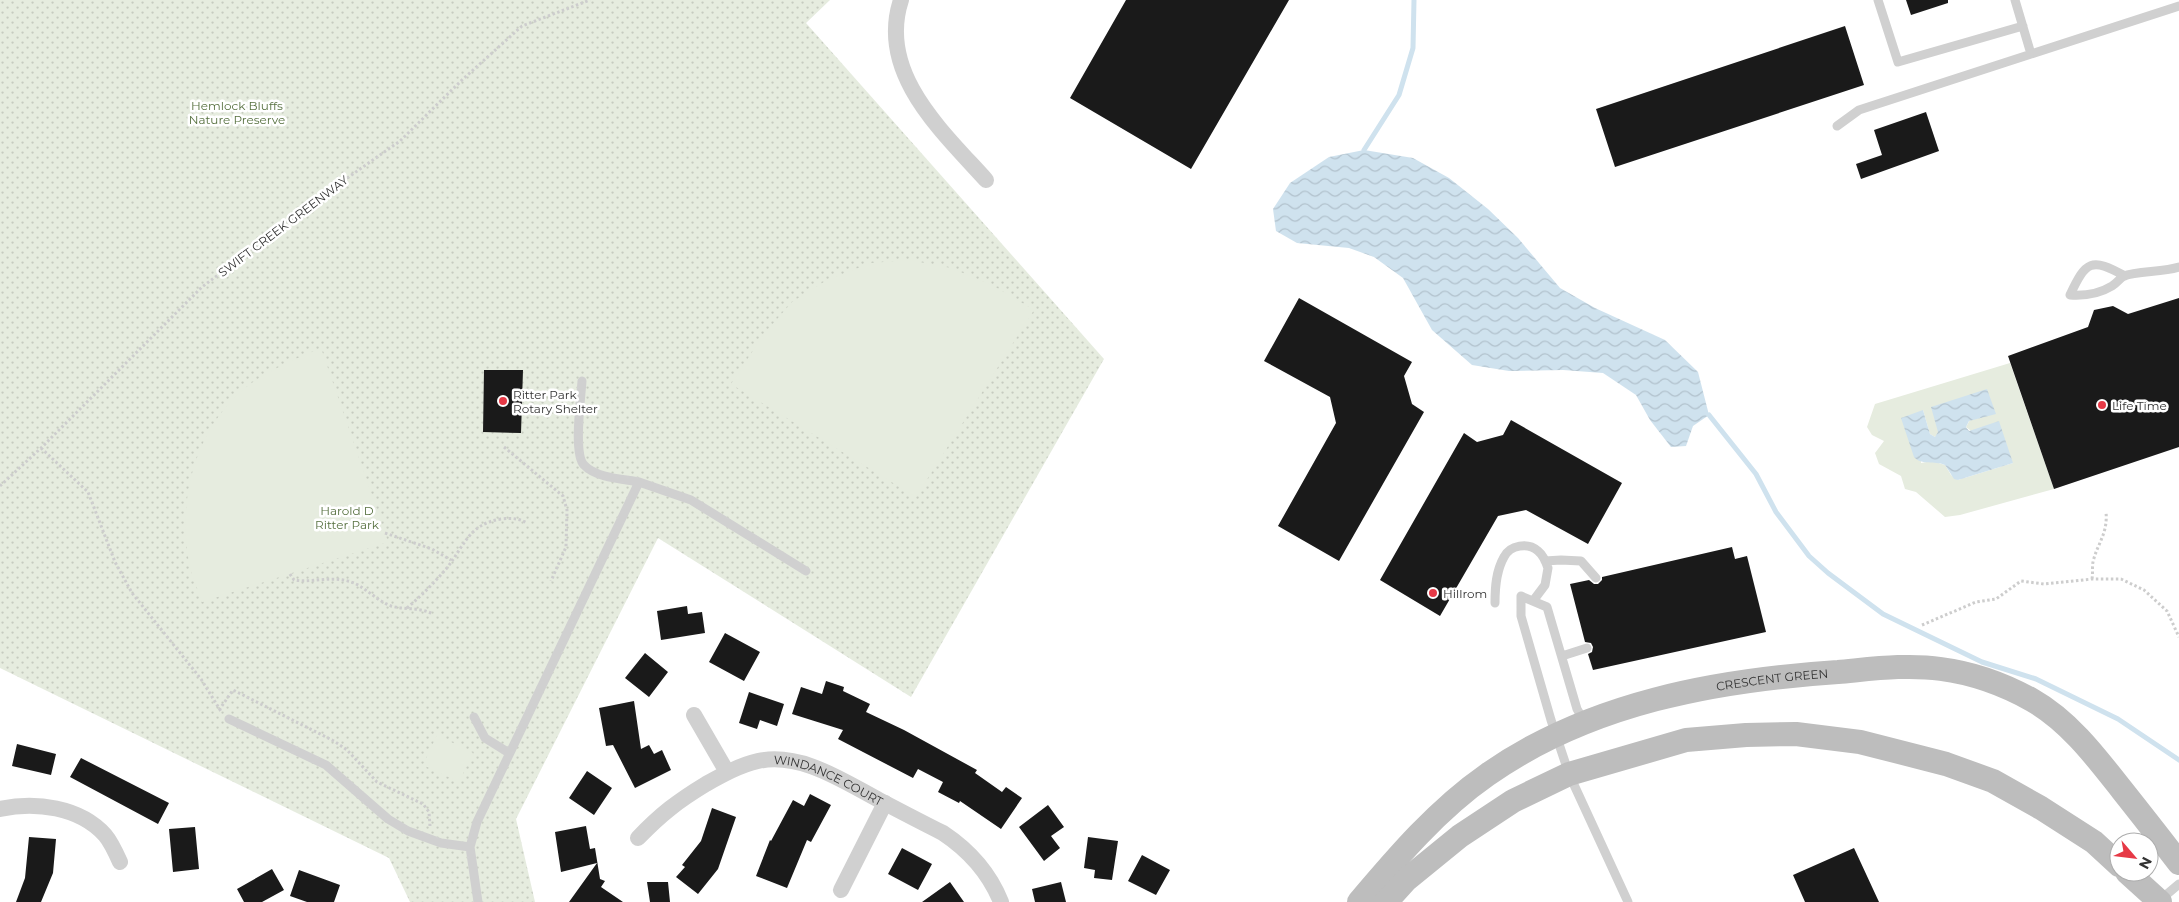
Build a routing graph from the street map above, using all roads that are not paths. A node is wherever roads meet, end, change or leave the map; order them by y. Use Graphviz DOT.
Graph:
graph roads {
  1 [pos="901,0"];
  2 [pos="1878,0"];
  3 [pos="2015,0"];
  4 [pos="2179,6"];
  5 [pos="2023,26"];
  6 [pos="2031,54"];
  7 [pos="1837,126"];
  8 [pos="986,180"];
  9 [pos="2179,266"];
  10 [pos="2125,276"];
  11 [pos="582,381"];
  12 [pos="639,482"];
  13 [pos="1545,561"];
  14 [pos="806,571"];
  15 [pos="1596,578"];
  16 [pos="1533,601"];
  17 [pos="1495,603"];
  18 [pos="1587,648"];
  19 [pos="1562,656"];
  20 [pos="694,715"];
  21 [pos="474,717"];
  22 [pos="228,719"];
  23 [pos="1585,723"];
  24 [pos="1558,736"];
  25 [pos="509,753"];
  26 [pos="726,772"];
  27 [pos="1569,774"];
  28 [pos="885,803"];
  29 [pos="0,810"];
  30 [pos="638,838"];
  31 [pos="470,847"];
  32 [pos="2109,856"];
  33 [pos="120,862"];
  34 [pos="2179,862"];
  35 [pos="2138,882"];
  36 [pos="2179,884"];
  37 [pos="841,890"];
  38 [pos="2159,901"];
  39 [pos="478,902"];
  40 [pos="1001,902"];
  41 [pos="1359,902"];
  42 [pos="1386,902"];
  43 [pos="1628,902"];
  1 -- 8 [label="street"];
  2 -- 5 [label="lane"];
  3 -- 5 [label="lane"];
  4 -- 6 [label="lane"];
  5 -- 6 [label="lane"];
  6 -- 7 [label="lane"];
  9 -- 10 [label="lane"];
  10 -- 10 [label="lane"];
  11 -- 12 [label="lane"];
  12 -- 14 [label="lane"];
  12 -- 25 [label="lane"];
  13 -- 15 [label="lane"];
  13 -- 16 [label="lane"];
  13 -- 17 [label="lane"];
  16 -- 19 [label="lane"];
  16 -- 24 [label="lane"];
  18 -- 19 [label="lane"];
  19 -- 23 [label="lane"];
  20 -- 26 [label="street"];
  21 -- 25 [label="lane"];
  22 -- 31 [label="lane"];
  23 -- 24 [label="street, CRESCENT GREEN"];
  23 -- 34 [label="street, CRESCENT GREEN"];
  24 -- 27 [label="lane"];
  24 -- 41 [label="street, CRESCENT GREEN"];
  25 -- 31 [label="lane"];
  26 -- 28 [label="street, WINDANCE COURT"];
  26 -- 30 [label="street, WINDANCE COURT"];
  27 -- 32 [label="street"];
  27 -- 42 [label="street"];
  27 -- 43 [label="lane"];
  28 -- 37 [label="street"];
  28 -- 40 [label="street, WINDANCE COURT"];
  29 -- 33 [label="street"];
  31 -- 39 [label="lane"];
  35 -- 38 [label="street"];
  36 -- 38 [label="lane"];
}
